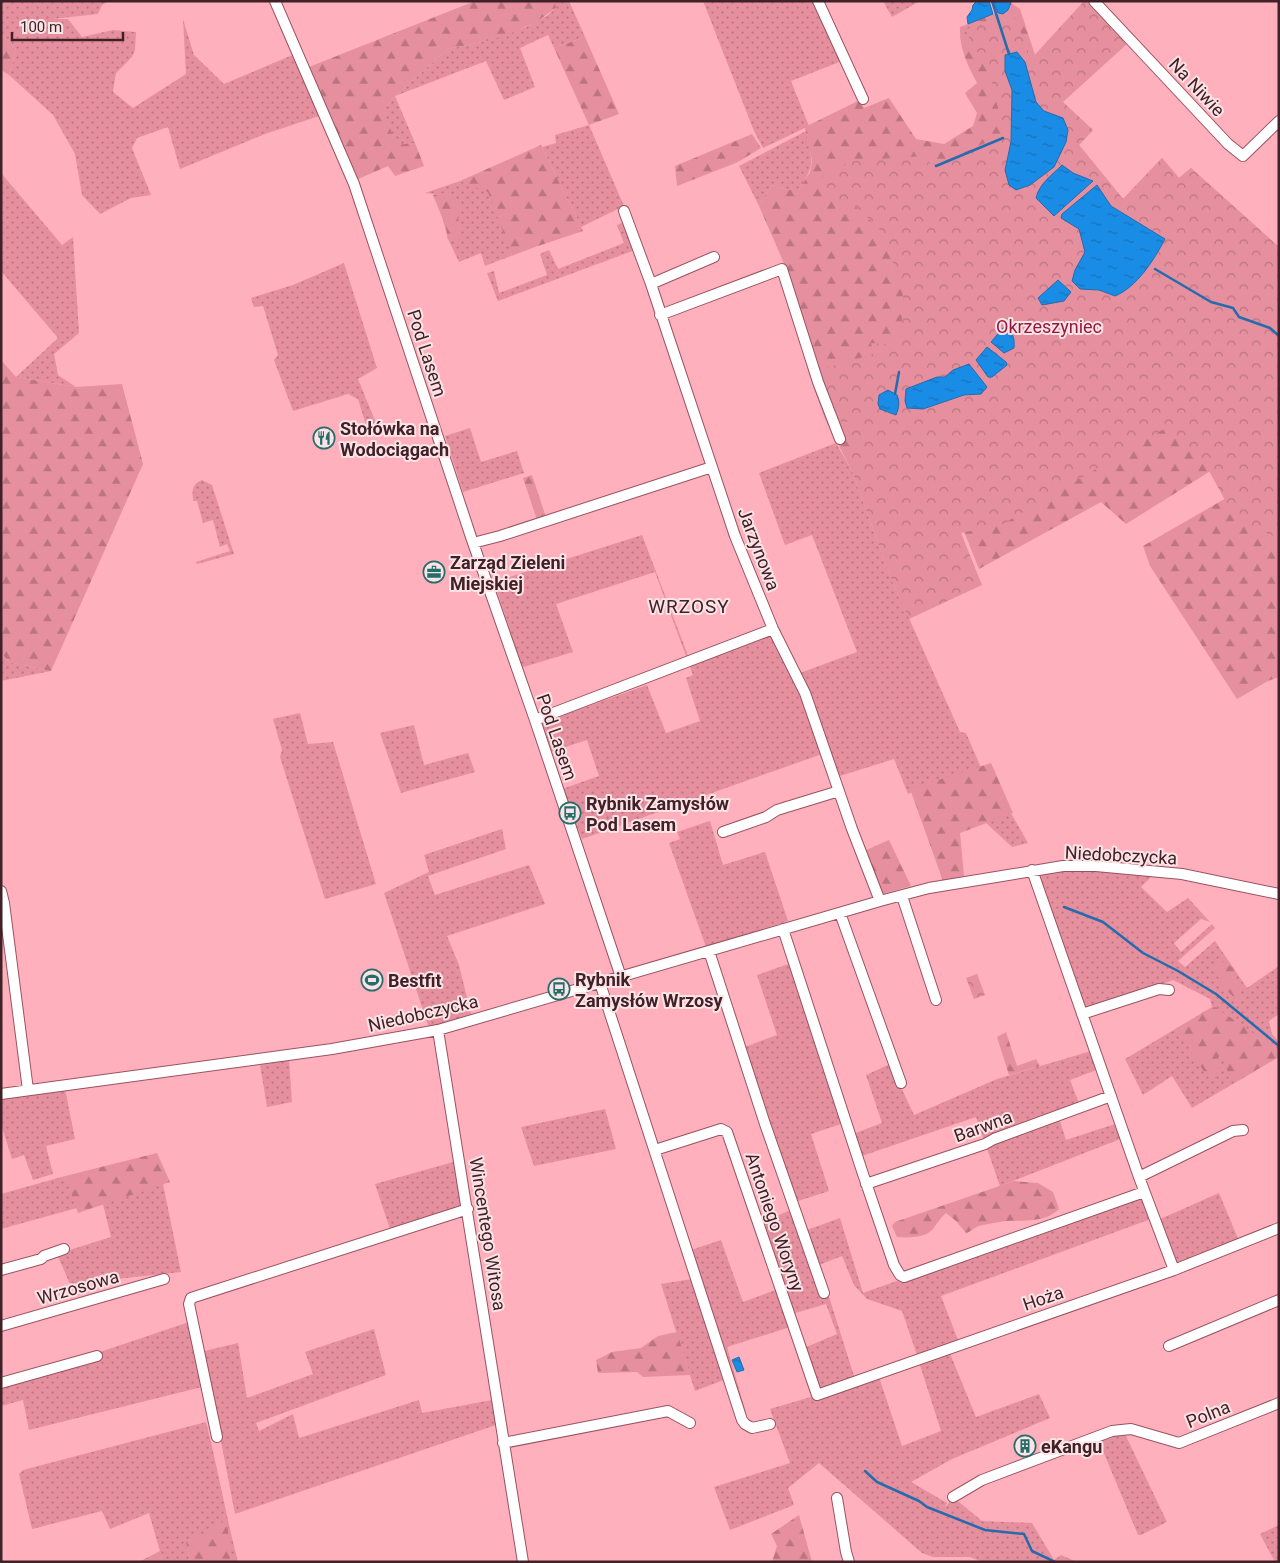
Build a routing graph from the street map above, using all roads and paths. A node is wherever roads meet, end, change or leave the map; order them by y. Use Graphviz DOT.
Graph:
graph roads {
  1 [pos="275,1"];
  2 [pos="818,1"];
  3 [pos="1094,1"];
  4 [pos="863,99"];
  5 [pos="1279,121"];
  6 [pos="624,211"];
  7 [pos="714,257"];
  8 [pos="651,284"];
  9 [pos="660,315"];
  10 [pos="840,439"];
  11 [pos="712,467"];
  12 [pos="473,543"];
  13 [pos="773,629"];
  14 [pos="535,720"];
  15 [pos="839,790"];
  16 [pos="723,832"];
  17 [pos="1032,870"];
  18 [pos="2,888"];
  19 [pos="1279,894"];
  20 [pos="902,896"];
  21 [pos="880,901"];
  22 [pos="840,913"];
  23 [pos="783,929"];
  24 [pos="709,951"];
  25 [pos="6,958"];
  26 [pos="621,977"];
  27 [pos="600,983"];
  28 [pos="1169,990"];
  29 [pos="936,1000"];
  30 [pos="1082,1014"];
  31 [pos="438,1030"];
  32 [pos="900,1083"];
  33 [pos="28,1090"];
  34 [pos="1,1094"];
  35 [pos="1111,1096"];
  36 [pos="1243,1130"];
  37 [pos="654,1150"];
  38 [pos="1139,1177"];
  39 [pos="866,1184"];
  40 [pos="1144,1192"];
  41 [pos="468,1209"];
  42 [pos="1279,1228"];
  43 [pos="64,1249"];
  44 [pos="1,1270"];
  45 [pos="1174,1270"];
  46 [pos="164,1279"];
  47 [pos="824,1293"];
  48 [pos="1279,1300"];
  49 [pos="1,1326"];
  50 [pos="1169,1346"];
  51 [pos="97,1356"];
  52 [pos="1,1383"];
  53 [pos="817,1395"];
  54 [pos="1279,1403"];
  55 [pos="690,1423"];
  56 [pos="770,1424"];
  57 [pos="217,1437"];
  58 [pos="503,1443"];
  59 [pos="953,1497"];
  60 [pos="838,1498"];
  61 [pos="523,1562"];
  62 [pos="849,1562"];
  1 -- 12 [label="street, Pod Lasem"];
  2 -- 4 [label="street"];
  3 -- 5 [label="street, Na Niwie"];
  6 -- 8 [label="street, Jarzynowa"];
  7 -- 8 [label="street"];
  8 -- 9 [label="street, Jarzynowa"];
  9 -- 10 [label="street"];
  9 -- 11 [label="street, Jarzynowa"];
  11 -- 12 [label="street"];
  11 -- 13 [label="street, Jarzynowa"];
  12 -- 14 [label="street, Pod Lasem"];
  13 -- 14 [label="street"];
  13 -- 15 [label="street, Jarzynowa"];
  14 -- 26 [label="street, Pod Lasem"];
  15 -- 16 [label="street"];
  15 -- 21 [label="street, Jarzynowa"];
  17 -- 19 [label="street, Niedobczycka"];
  17 -- 20 [label="street, Niedobczycka"];
  17 -- 30 [label="street"];
  18 -- 25 [label="street"];
  20 -- 21 [label="street, Niedobczycka"];
  20 -- 29 [label="street"];
  21 -- 22 [label="street, Niedobczycka"];
  22 -- 23 [label="street, Niedobczycka"];
  22 -- 32 [label="street"];
  23 -- 24 [label="street, Niedobczycka"];
  23 -- 39 [label="street"];
  24 -- 26 [label="street, Niedobczycka"];
  24 -- 47 [label="street"];
  25 -- 33 [label="street"];
  26 -- 27 [label="street, Niedobczycka"];
  27 -- 31 [label="street, Niedobczycka"];
  27 -- 37 [label="street"];
  28 -- 30 [label="street"];
  30 -- 35 [label="street"];
  31 -- 33 [label="street, Niedobczycka"];
  31 -- 41 [label="street, Wincentego Witosa"];
  33 -- 34 [label="street, Niedobczycka"];
  35 -- 38 [label="street"];
  35 -- 39 [label="street, Barwna"];
  36 -- 38 [label="street"];
  37 -- 53 [label="street, Antoniego Woryny"];
  37 -- 56 [label="street"];
  38 -- 40 [label="street"];
  39 -- 40 [label="street"];
  40 -- 45 [label="street"];
  41 -- 57 [label="street"];
  41 -- 58 [label="street, Wincentego Witosa"];
  42 -- 45 [label="street, Hoża"];
  43 -- 44 [label="street, Wrzosowa"];
  45 -- 53 [label="street, Hoża"];
  46 -- 49 [label="street, Wrzosowa"];
  48 -- 50 [label="street"];
  51 -- 52 [label="street"];
  54 -- 59 [label="street, Polna"];
  55 -- 58 [label="street"];
  58 -- 61 [label="street, Wincentego Witosa"];
  60 -- 62 [label="street"];
}
